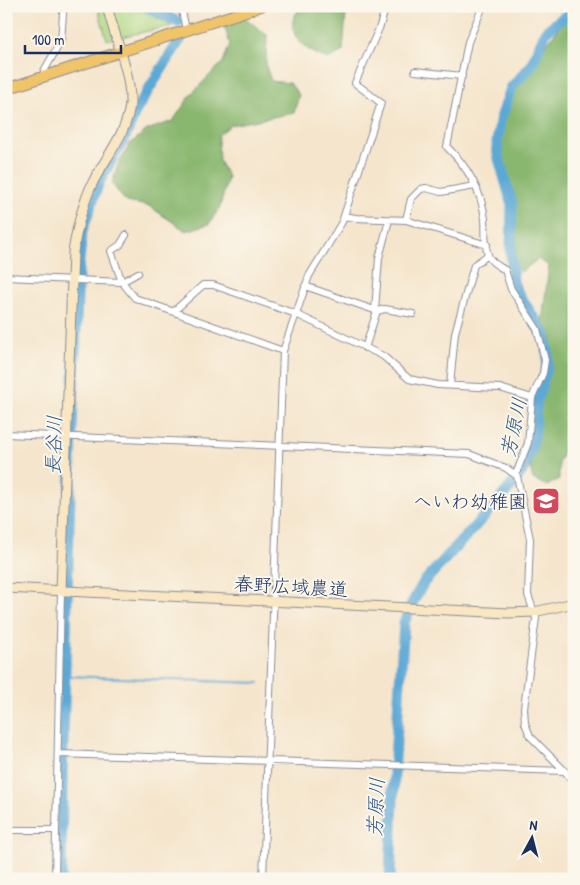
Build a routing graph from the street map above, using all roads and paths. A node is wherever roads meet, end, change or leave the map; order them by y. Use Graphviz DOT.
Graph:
graph roads {
  1 [pos="107,6"];
  2 [pos="181,6"];
  3 [pos="261,6"];
  4 [pos="386,6"];
  5 [pos="483,6"];
  6 [pos="63,14"];
  7 [pos="186,30"];
  8 [pos="120,51"];
  9 [pos="415,71"];
  10 [pos="44,76"];
  11 [pos="462,76"];
  12 [pos="6,89"];
  13 [pos="475,186"];
  14 [pos="344,216"];
  15 [pos="389,220"];
  16 [pos="406,220"];
  17 [pos="126,235"];
  18 [pos="487,245"];
  19 [pos="488,255"];
  20 [pos="138,273"];
  21 [pos="6,277"];
  22 [pos="76,280"];
  23 [pos="122,282"];
  24 [pos="305,286"];
  25 [pos="376,311"];
  26 [pos="174,312"];
  27 [pos="296,314"];
  28 [pos="413,314"];
  29 [pos="365,348"];
  30 [pos="283,351"];
  31 [pos="450,385"];
  32 [pos="532,398"];
  33 [pos="6,434"];
  34 [pos="70,437"];
  35 [pos="280,447"];
  36 [pos="516,475"];
  37 [pos="6,588"];
  38 [pos="61,590"];
  39 [pos="273,602"];
  40 [pos="574,603"];
  41 [pos="534,612"];
  42 [pos="58,754"];
  43 [pos="267,762"];
  44 [pos="565,771"];
  45 [pos="574,784"];
  46 [pos="6,830"];
  47 [pos="56,830"];
  48 [pos="55,879"];
  49 [pos="263,879"];
  1 -- 8 [label="street"];
  2 -- 7 [label="street"];
  3 -- 7 [label="main road"];
  4 -- 14 [label="street"];
  5 -- 11 [label="street"];
  6 -- 10 [label="street"];
  7 -- 8 [label="main road"];
  8 -- 10 [label="main road"];
  8 -- 22 [label="street"];
  9 -- 11 [label="street"];
  10 -- 12 [label="main road"];
  11 -- 13 [label="street"];
  13 -- 16 [label="street"];
  13 -- 18 [label="street"];
  14 -- 15 [label="street"];
  14 -- 24 [label="street"];
  15 -- 16 [label="street"];
  15 -- 25 [label="street"];
  16 -- 18 [label="street"];
  17 -- 23 [label="street"];
  18 -- 19 [label="street"];
  19 -- 31 [label="street"];
  19 -- 32 [label="street"];
  20 -- 23 [label="street"];
  21 -- 22 [label="street"];
  22 -- 23 [label="street"];
  22 -- 34 [label="street"];
  23 -- 26 [label="street"];
  24 -- 25 [label="street"];
  24 -- 27 [label="street"];
  25 -- 28 [label="street"];
  25 -- 29 [label="street"];
  26 -- 27 [label="street"];
  26 -- 30 [label="street"];
  27 -- 29 [label="street"];
  27 -- 30 [label="street"];
  29 -- 31 [label="street"];
  30 -- 35 [label="street"];
  31 -- 32 [label="street"];
  32 -- 36 [label="street"];
  33 -- 34 [label="street"];
  34 -- 35 [label="street"];
  34 -- 38 [label="street"];
  35 -- 36 [label="street"];
  35 -- 39 [label="street"];
  36 -- 41 [label="street"];
  37 -- 38 [label="street, 春野広域農道"];
  38 -- 39 [label="street, 春野広域農道"];
  38 -- 42 [label="street"];
  39 -- 41 [label="street, 春野広域農道"];
  39 -- 43 [label="street"];
  40 -- 41 [label="street, 春野広域農道"];
  41 -- 44 [label="street"];
  42 -- 43 [label="street"];
  42 -- 47 [label="street"];
  43 -- 44 [label="street"];
  43 -- 49 [label="street"];
  44 -- 45 [label="street"];
  46 -- 47 [label="street"];
  47 -- 48 [label="street"];
}
